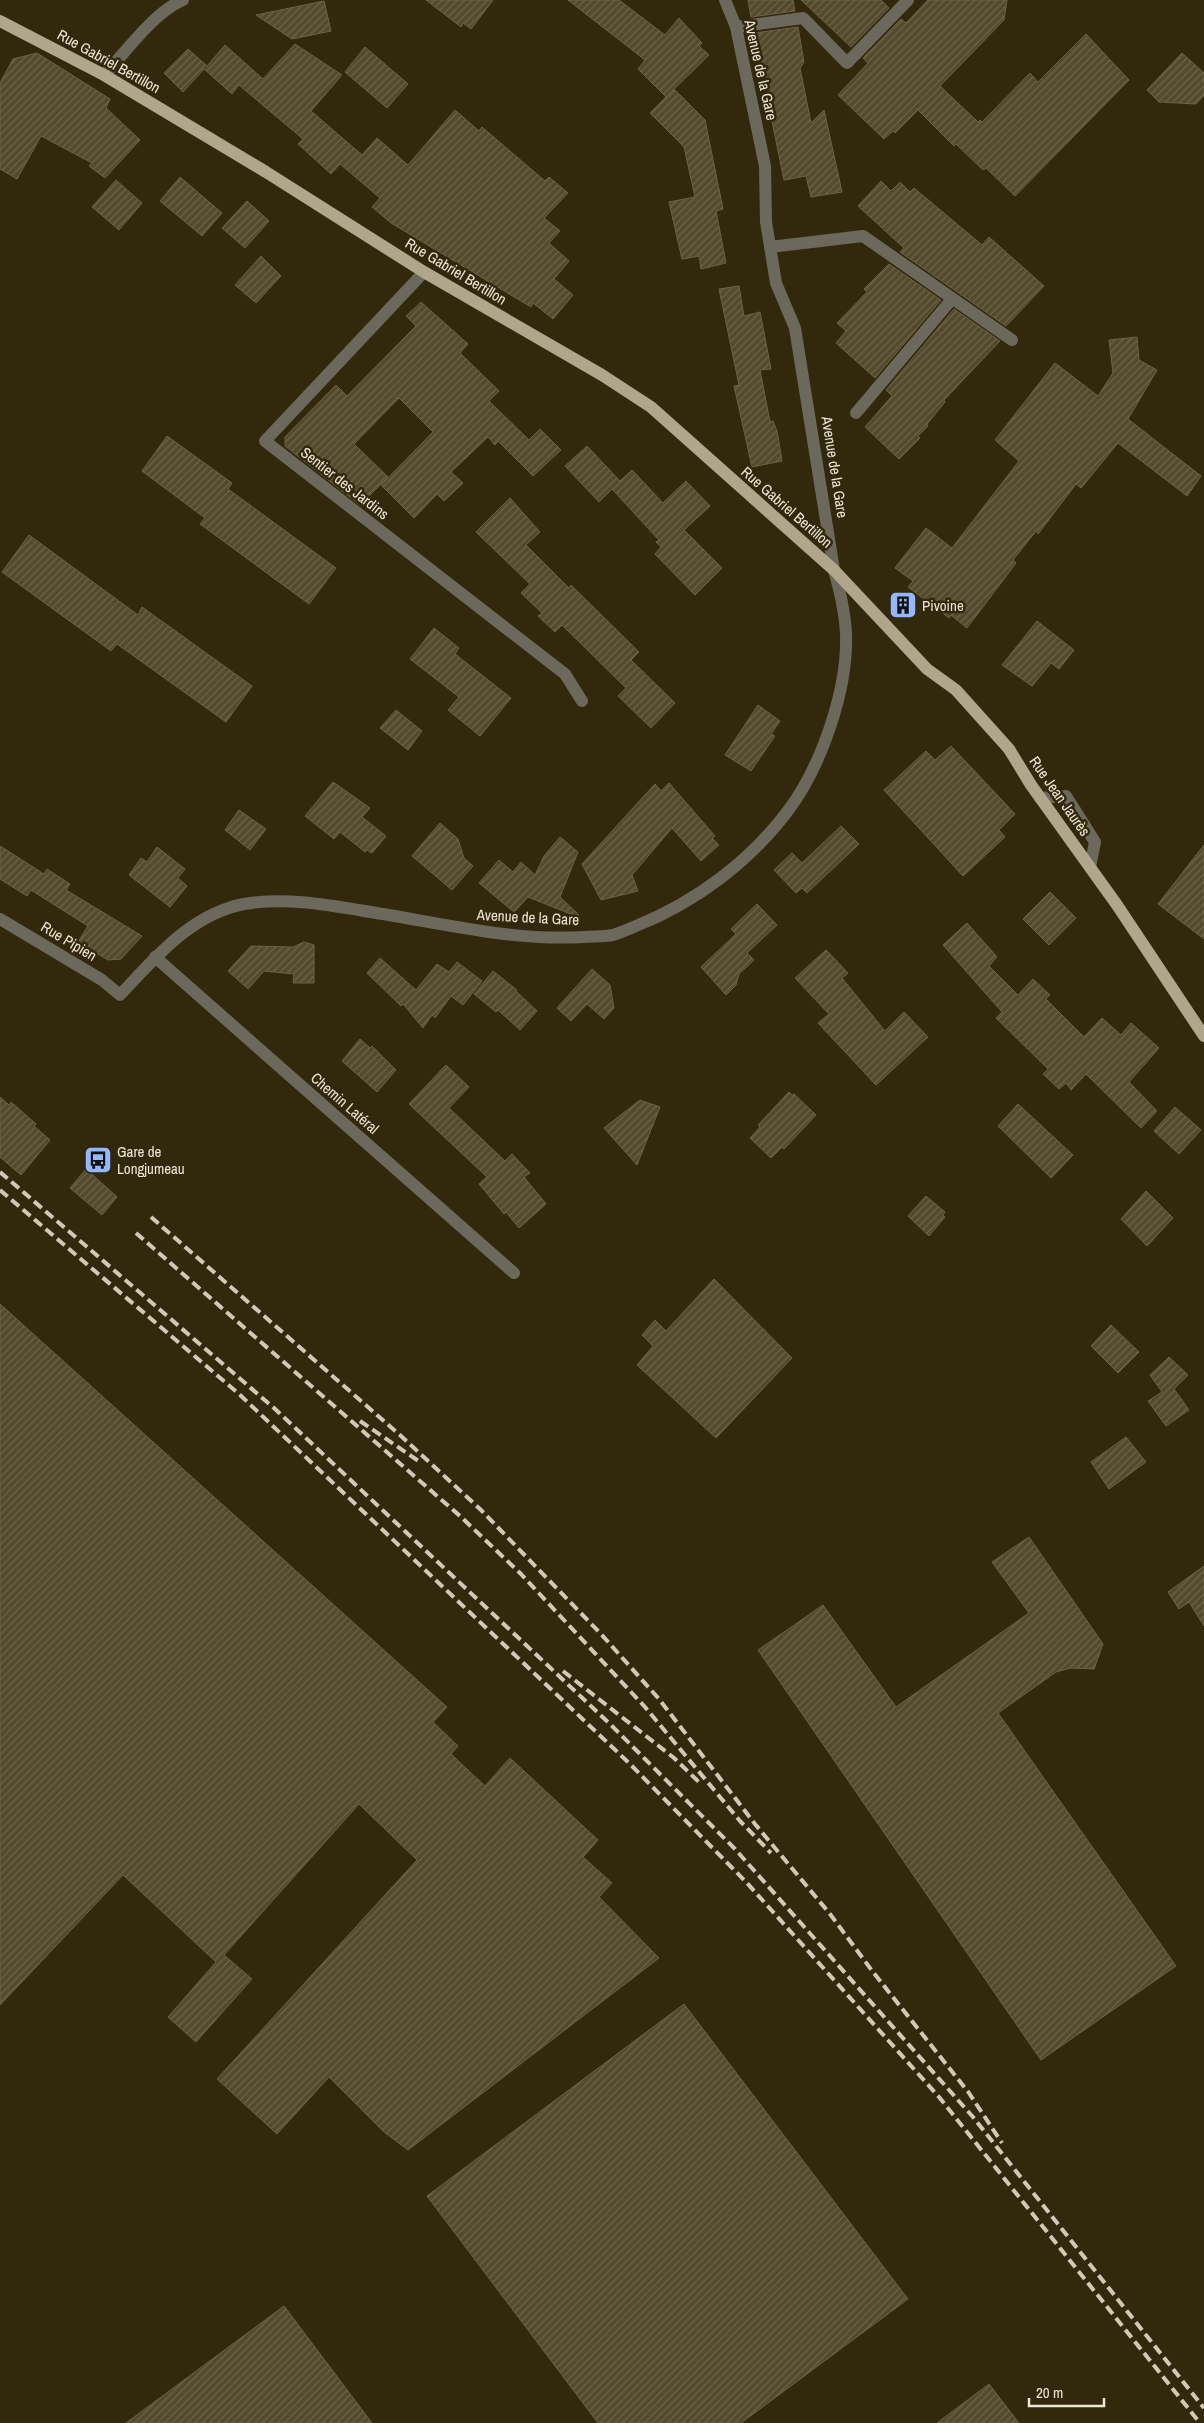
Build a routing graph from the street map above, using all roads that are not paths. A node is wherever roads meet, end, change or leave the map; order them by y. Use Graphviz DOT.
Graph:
graph roads {
  1 [pos="183,0"];
  2 [pos="725,0"];
  3 [pos="908,0"];
  4 [pos="0,21"];
  5 [pos="736,27"];
  6 [pos="104,75"];
  7 [pos="770,247"];
  8 [pos="424,272"];
  9 [pos="952,299"];
  10 [pos="1012,340"];
  11 [pos="856,413"];
  12 [pos="834,570"];
  13 [pos="860,597"];
  14 [pos="582,701"];
  15 [pos="1040,798"];
  16 [pos="1090,867"];
  17 [pos="0,918"];
  18 [pos="155,958"];
  19 [pos="120,995"];
  20 [pos="1204,1036"];
  21 [pos="514,1273"];
  1 -- 6 [label="street"];
  2 -- 5 [label="street, Avenue de la Gare"];
  3 -- 5 [label="street"];
  4 -- 6 [label="main road, Rue Gabriel Bertillon"];
  5 -- 7 [label="street, Avenue de la Gare"];
  6 -- 8 [label="main road, Rue Gabriel Bertillon"];
  7 -- 9 [label="street"];
  7 -- 12 [label="street, Avenue de la Gare"];
  8 -- 12 [label="main road, Rue Gabriel Bertillon"];
  8 -- 14 [label="street, Sentier des Jardins"];
  9 -- 10 [label="street"];
  9 -- 11 [label="street"];
  12 -- 13 [label="main road, Rue Gabriel Bertillon"];
  12 -- 18 [label="street, Avenue de la Gare"];
  13 -- 15 [label="main road, Rue Jean Jaurès"];
  15 -- 16 [label="main road, Rue Jean Jaurès"];
  15 -- 16 [label="street"];
  16 -- 20 [label="main road, Rue Jean Jaurès"];
  17 -- 19 [label="street, Rue Pipien"];
  18 -- 19 [label="street, Avenue de la Gare"];
  18 -- 21 [label="street, Chemin Latéral"];
}
